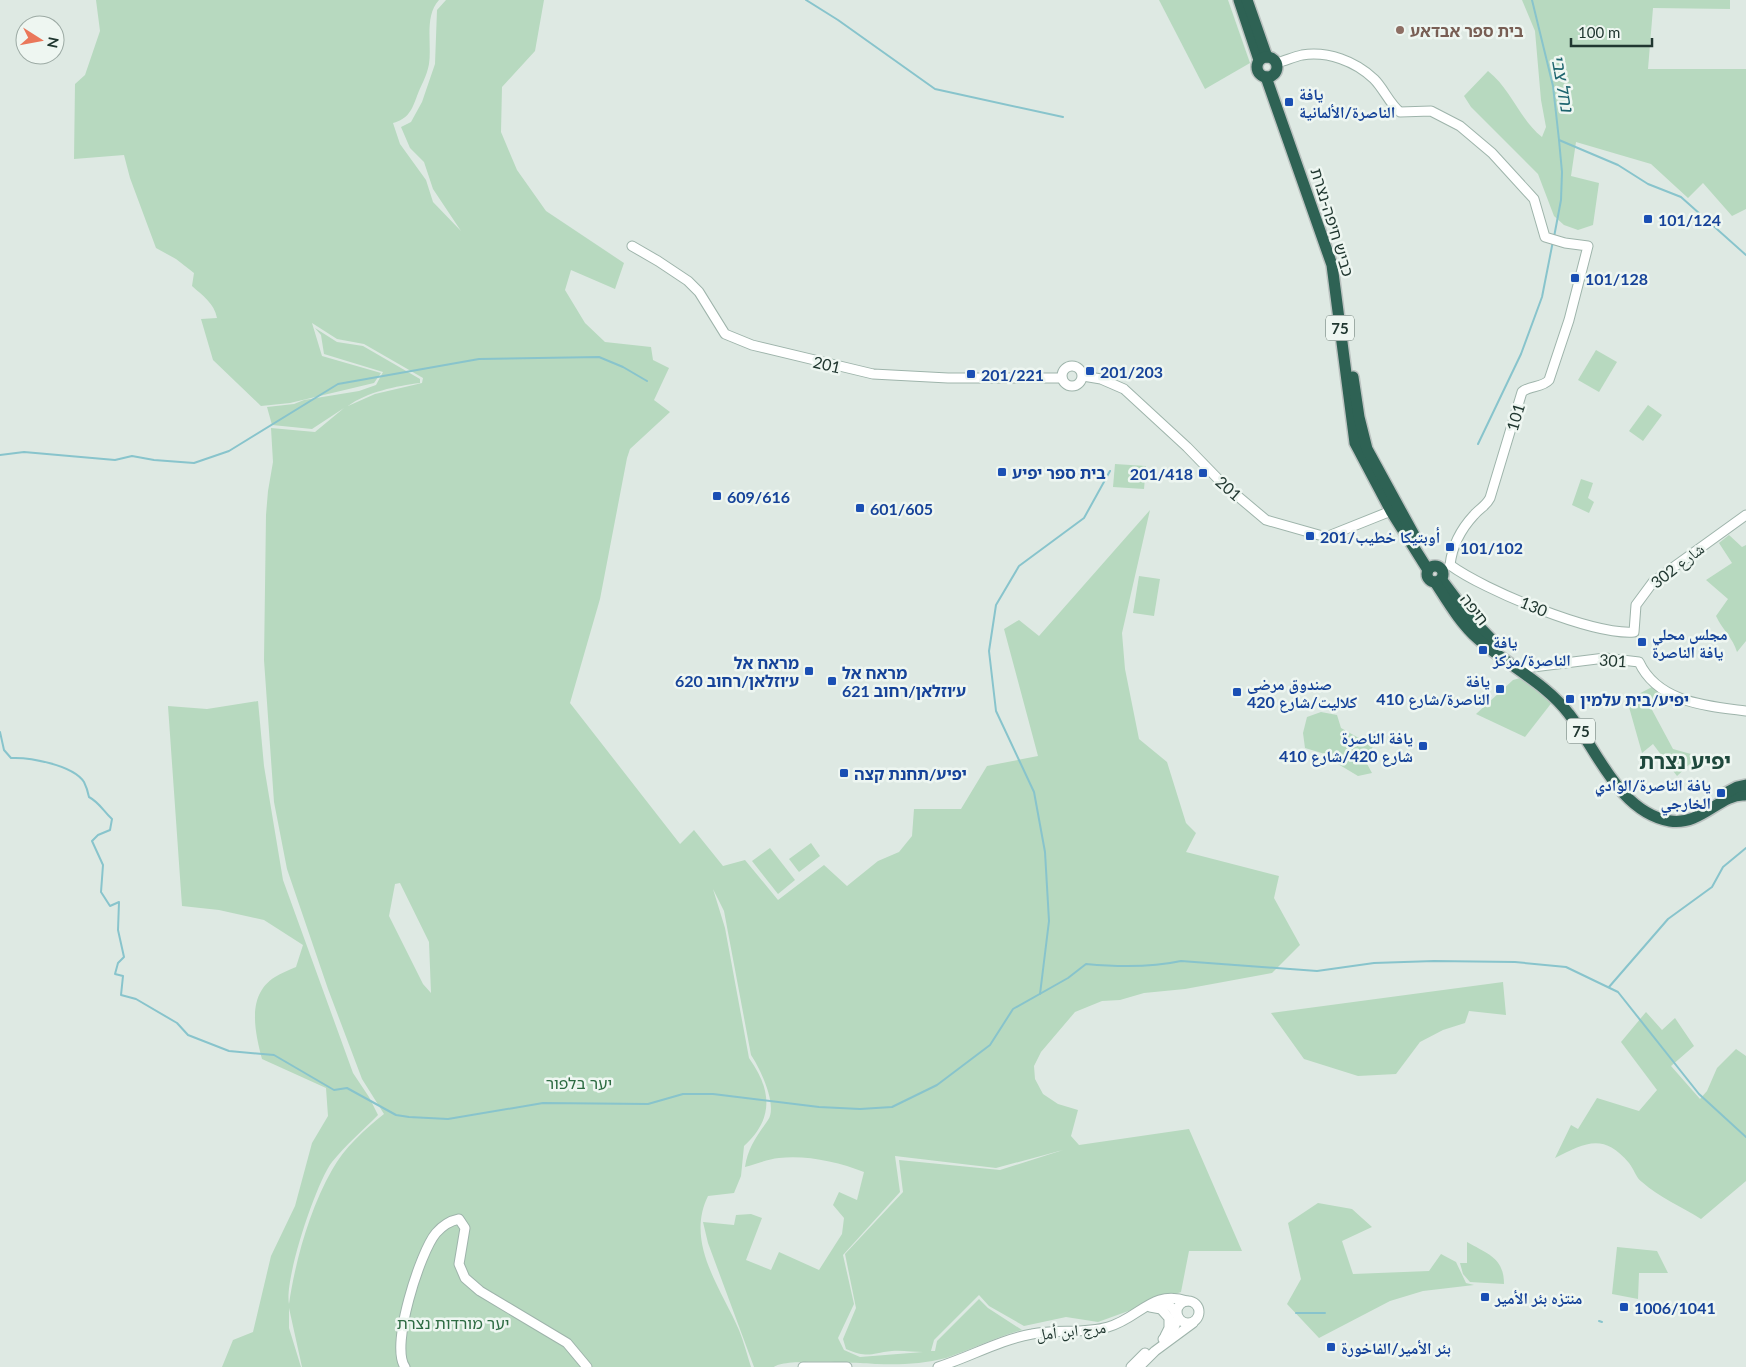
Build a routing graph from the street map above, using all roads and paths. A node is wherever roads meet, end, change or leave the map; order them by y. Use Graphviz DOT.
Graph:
graph roads {
  1 [pos="1239,0"];
  2 [pos="1247,0"];
  3 [pos="1268,67"];
  4 [pos="632,246"];
  5 [pos="1083,376"];
  6 [pos="1062,378"];
  7 [pos="1395,510"];
  8 [pos="1746,515"];
  9 [pos="1438,572"];
  10 [pos="1634,632"];
  11 [pos="1525,668"];
  12 [pos="1746,711"];
  13 [pos="1745,791"];
  14 [pos="1187,1301"];
  15 [pos="1147,1308"];
  16 [pos="1177,1316"];
  17 [pos="1193,1323"];
  18 [pos="1162,1340"];
  19 [pos="404,1367"];
  20 [pos="587,1367"];
  21 [pos="803,1367"];
  22 [pos="846,1367"];
  23 [pos="938,1367"];
  24 [pos="1131,1367"];
  25 [pos="1139,1367"];
  1 -- 3 [label="highway, כביש חיפה-נצרת / 75"];
  2 -- 3 [label="highway, כביש חיפה-נצרת / 75"];
  3 -- 7 [label="highway, כביש חיפה-נצרת / 75"];
  3 -- 9 [label="street, 101"];
  4 -- 6 [label="street, 201"];
  5 -- 6 [label="street"];
  5 -- 6 [label="street"];
  5 -- 7 [label="street, 201"];
  7 -- 9 [label="highway, כביש חיפה-נצרת / 75"];
  8 -- 10 [label="street, شارع 302"];
  9 -- 10 [label="street, 130"];
  9 -- 11 [label="highway, חיפה / 75"];
  9 -- 13 [label="highway, חיפה / 75"];
  11 -- 12 [label="street, 301"];
  11 -- 13 [label="highway, חיפה / 75"];
  14 -- 15 [label="street, مرج ابن أمل"];
  14 -- 16 [label="street"];
  14 -- 17 [label="street"];
  15 -- 16 [label="street, مرج ابن أمل"];
  15 -- 18 [label="street"];
  15 -- 23 [label="street, مرج ابن أمل"];
  16 -- 17 [label="street"];
  16 -- 18 [label="street"];
  17 -- 25 [label="street"];
  18 -- 24 [label="street"];
  19 -- 20 [label="street"];
  21 -- 22 [label="street"];
}
